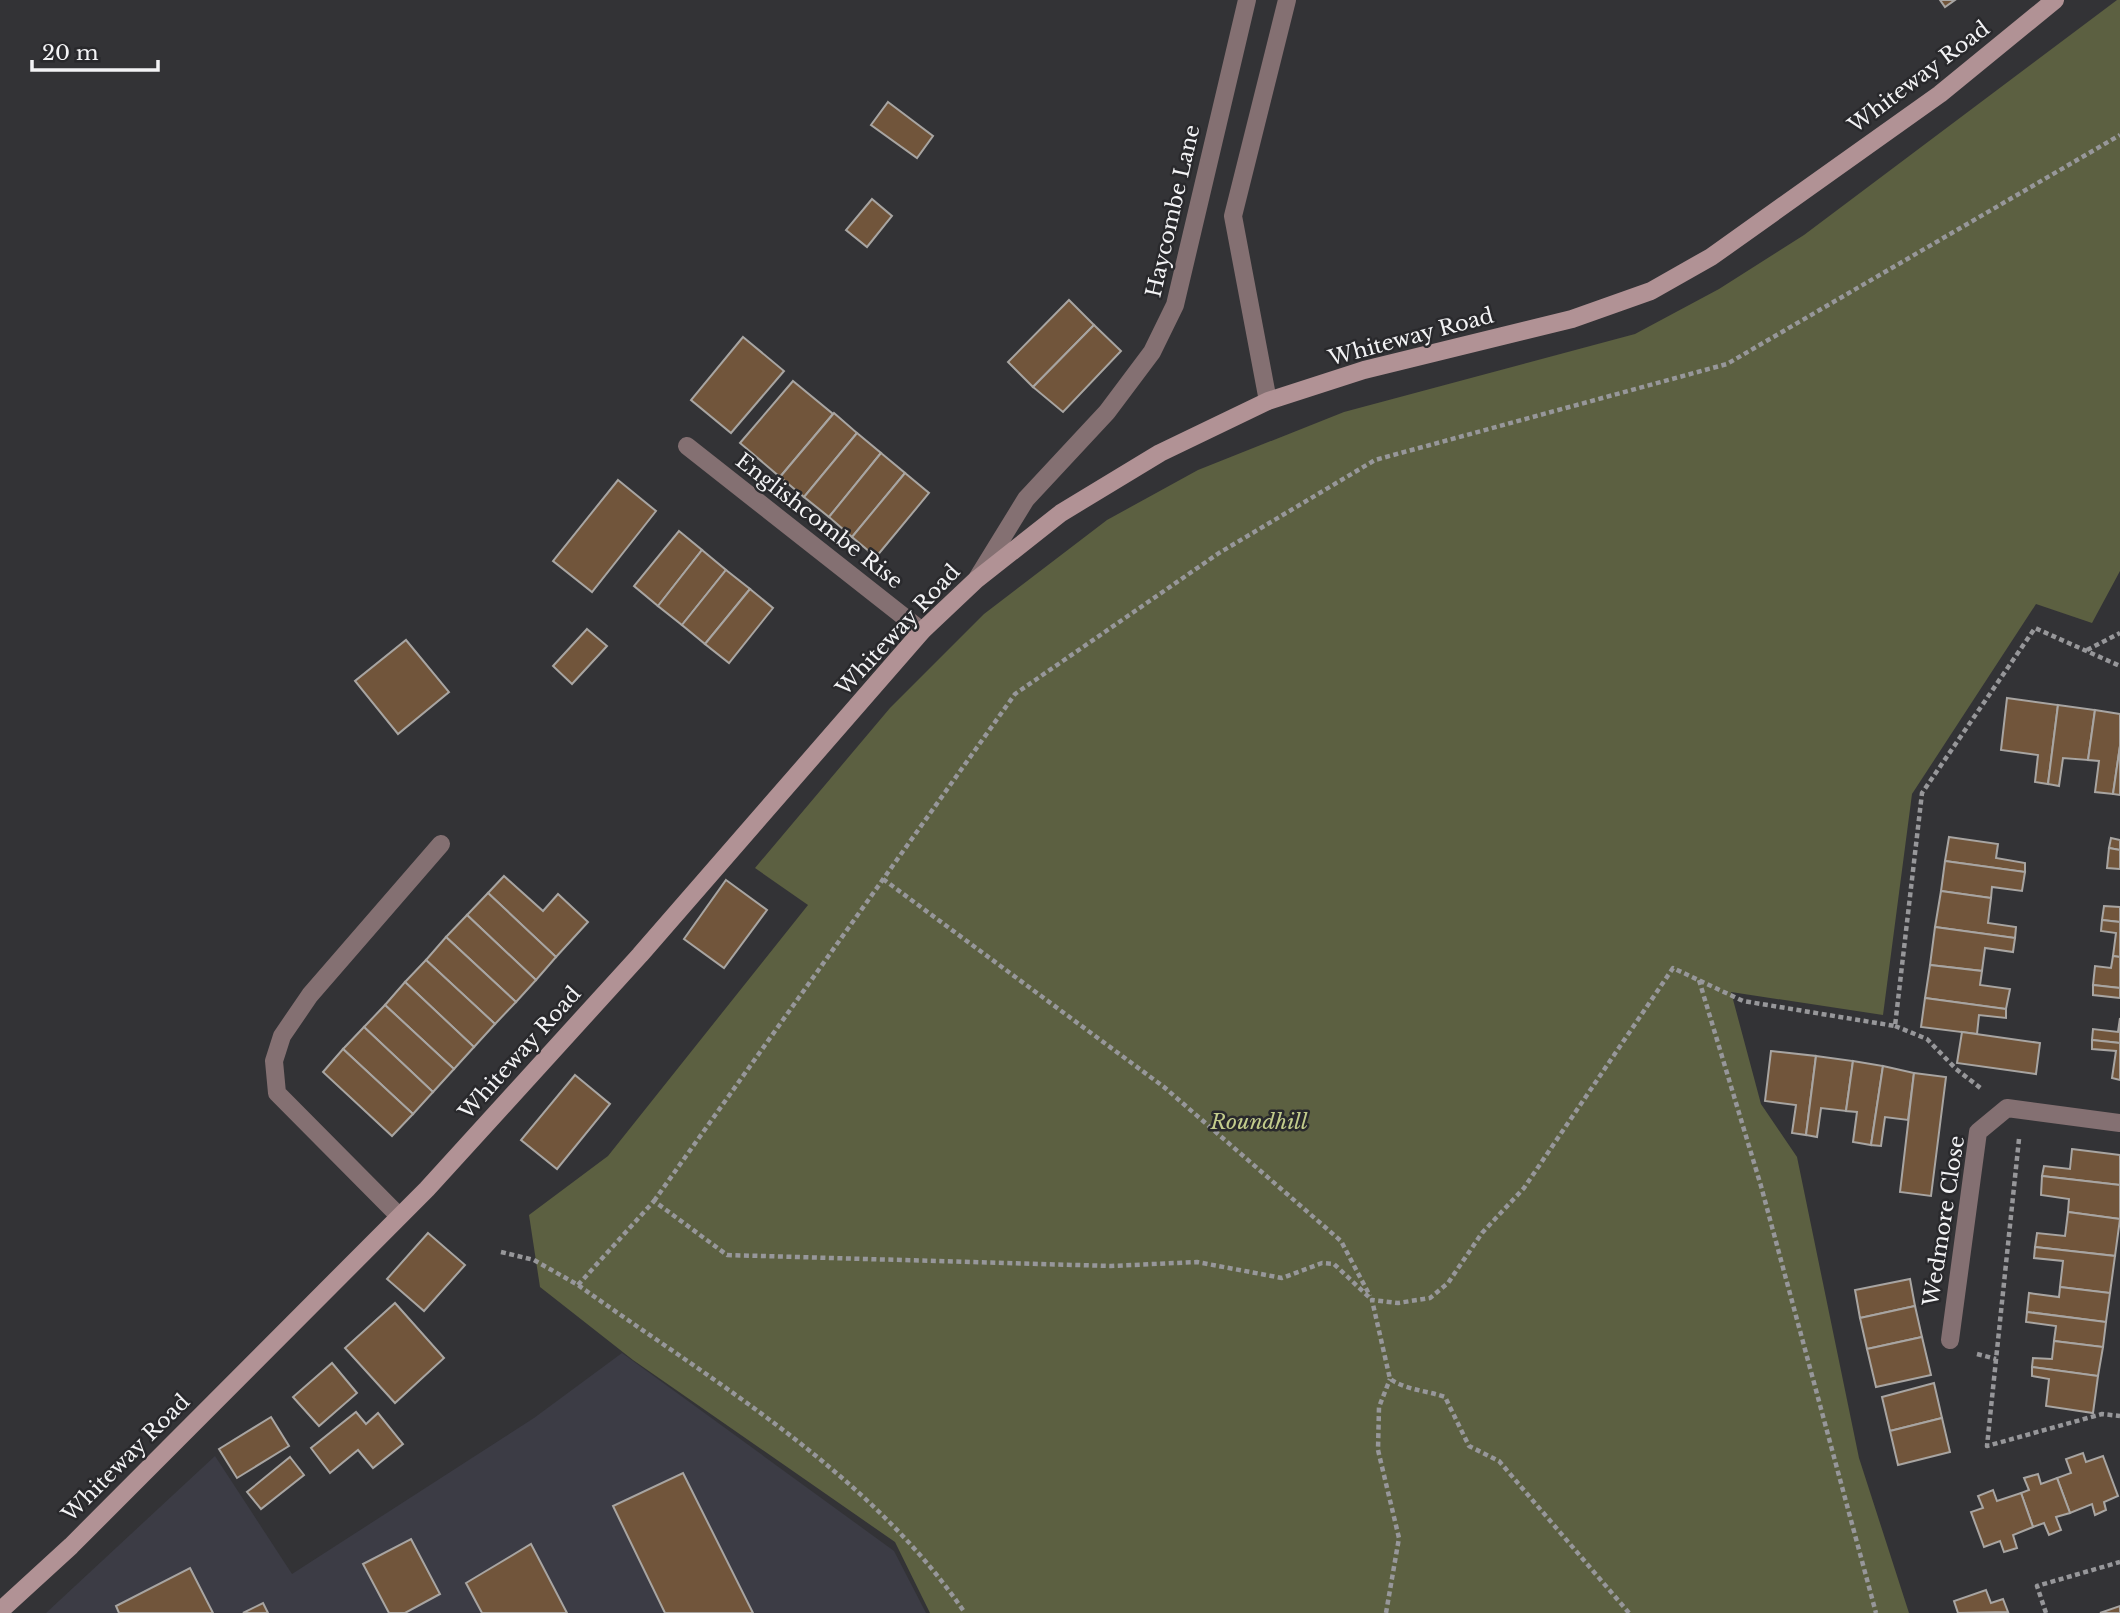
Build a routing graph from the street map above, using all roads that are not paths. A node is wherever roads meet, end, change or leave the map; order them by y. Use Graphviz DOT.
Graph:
graph roads {
  1 [pos="1247,0"];
  2 [pos="1287,0"];
  3 [pos="2045,3"];
  4 [pos="1268,401"];
  5 [pos="687,446"];
  6 [pos="976,580"];
  7 [pos="922,631"];
  8 [pos="441,844"];
  9 [pos="2120,1123"];
  10 [pos="399,1216"];
  11 [pos="1950,1340"];
  12 [pos="0,1611"];
  1 -- 6 [label="street, Haycombe Lane"];
  2 -- 4 [label="street"];
  3 -- 4 [label="street, Whiteway Road"];
  4 -- 6 [label="street, Whiteway Road"];
  5 -- 7 [label="street, Englishcombe Rise"];
  6 -- 7 [label="street, Whiteway Road"];
  7 -- 10 [label="street, Whiteway Road"];
  8 -- 10 [label="street"];
  9 -- 11 [label="street, Wedmore Close"];
  10 -- 12 [label="street, Whiteway Road"];
}
